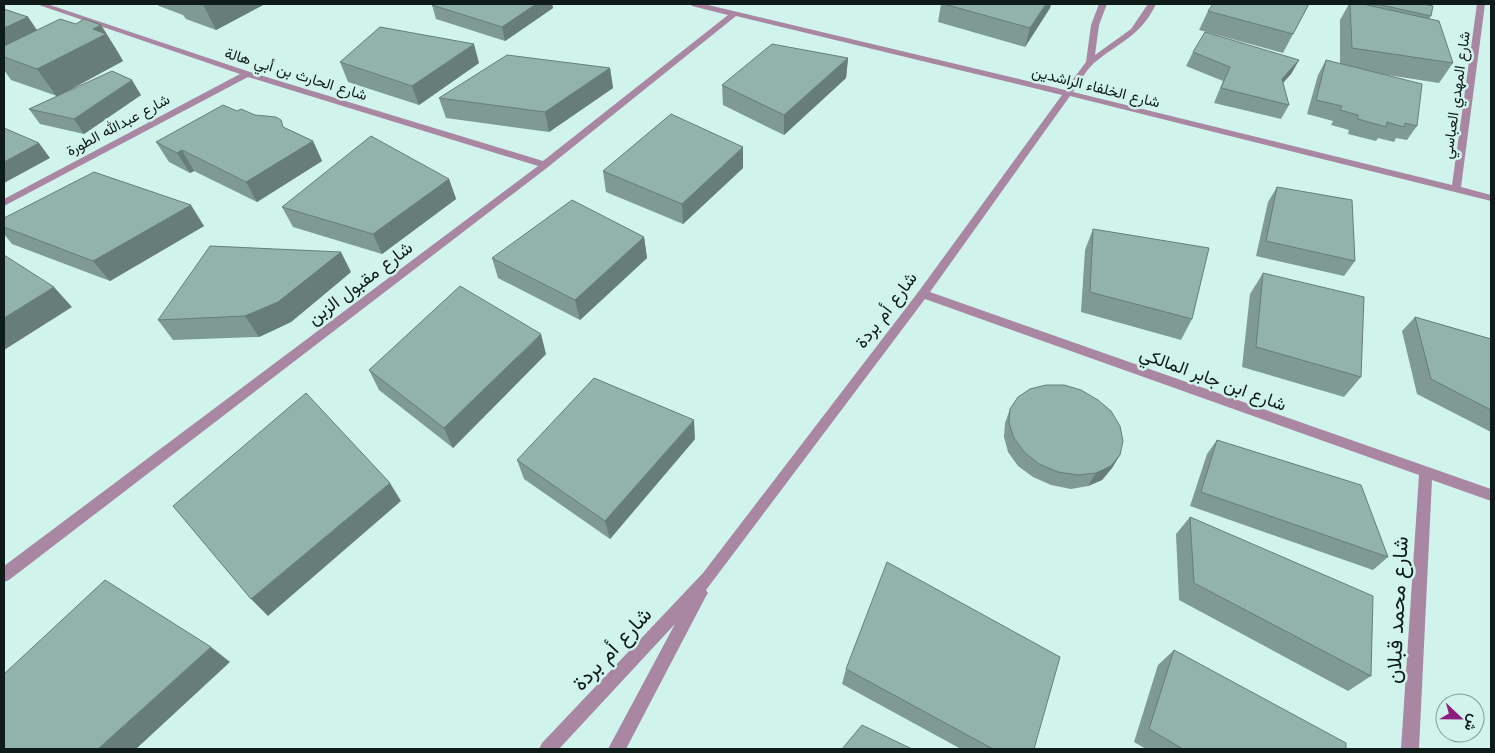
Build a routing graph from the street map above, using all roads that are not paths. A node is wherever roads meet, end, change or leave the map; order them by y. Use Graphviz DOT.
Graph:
graph roads {
  1 [pos="40,4"];
  2 [pos="695,4"];
  3 [pos="1103,4"];
  4 [pos="1152,4"];
  5 [pos="1481,4"];
  6 [pos="734,14"];
  7 [pos="1090,62"];
  8 [pos="247,74"];
  9 [pos="1067,93"];
  10 [pos="545,165"];
  11 [pos="1456,190"];
  12 [pos="1491,198"];
  13 [pos="4,203"];
  14 [pos="923,294"];
  15 [pos="1426,473"];
  16 [pos="1491,495"];
  17 [pos="4,575"];
  18 [pos="708,578"];
  19 [pos="548,749"];
  20 [pos="617,749"];
  21 [pos="1410,749"];
  1 -- 8 [label="street, شارع الحارث بن أبي هالة"];
  2 -- 6 [label="street, شارع الخلفاء الراشدين"];
  3 -- 7 [label="street"];
  4 -- 7 [label="street, شارع أم بردة"];
  5 -- 11 [label="street, شارع المهدي العباسي"];
  6 -- 9 [label="street, شارع الخلفاء الراشدين"];
  6 -- 10 [label="street, شارع مقبول الزبن"];
  7 -- 9 [label="street, شارع أم بردة"];
  8 -- 10 [label="street, شارع الحارث بن أبي هالة"];
  8 -- 13 [label="street, شارع عبدالله الطورة"];
  9 -- 11 [label="street, شارع الخلفاء الراشدين"];
  9 -- 14 [label="street, شارع أم بردة"];
  10 -- 17 [label="street, شارع مقبول الزبن"];
  11 -- 12 [label="street, شارع الخلفاء الراشدين"];
  14 -- 15 [label="street, شارع ابن جابر المالكي"];
  14 -- 18 [label="street, شارع أم بردة"];
  15 -- 16 [label="street, شارع ابن جابر المالكي"];
  15 -- 21 [label="street, شارع محمد قبلان"];
  18 -- 19 [label="street, شارع أم بردة"];
  18 -- 20 [label="street, شارع أم بردة"];
}
